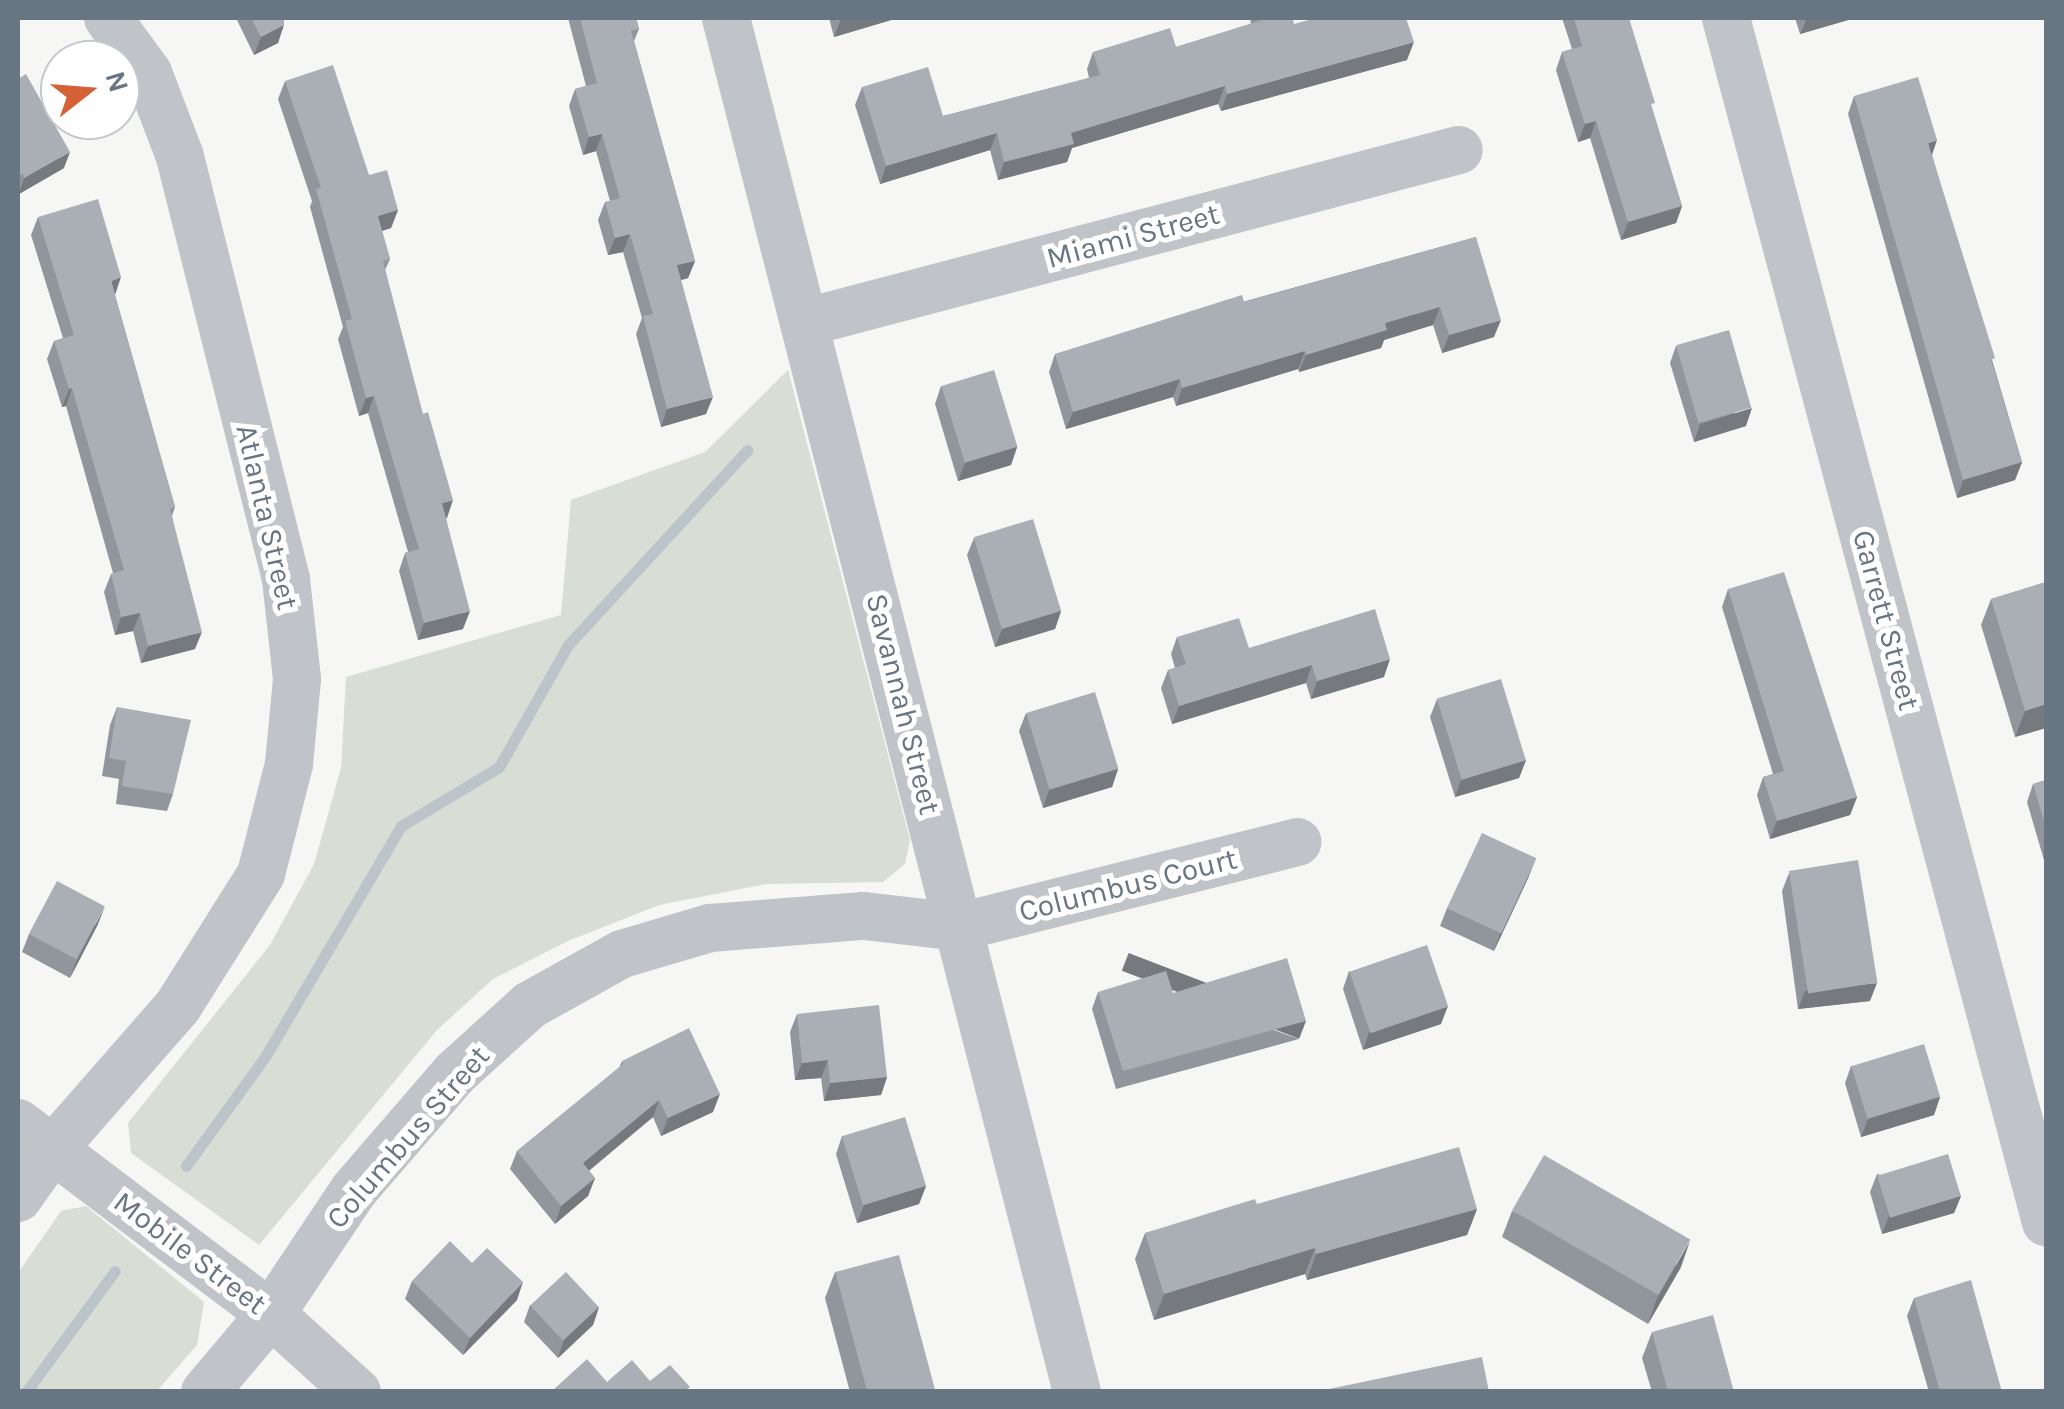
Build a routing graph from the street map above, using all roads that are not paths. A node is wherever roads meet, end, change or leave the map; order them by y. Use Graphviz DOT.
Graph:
graph roads {
  1 [pos="108,18"];
  2 [pos="726,18"];
  3 [pos="1726,18"];
  4 [pos="1459,150"];
  5 [pos="807,322"];
  6 [pos="1298,842"];
  7 [pos="959,927"];
  8 [pos="35,1136"];
  9 [pos="18,1198"];
  10 [pos="2046,1222"];
  11 [pos="271,1314"];
  12 [pos="204,1392"];
  13 [pos="357,1392"];
  14 [pos="1077,1392"];
  1 -- 8 [label="street, Atlanta Street"];
  2 -- 5 [label="street, Savannah Street"];
  3 -- 10 [label="street, Garrett Street"];
  4 -- 5 [label="street, Miami Street"];
  5 -- 7 [label="street, Savannah Street"];
  6 -- 7 [label="street, Columbus Court"];
  7 -- 11 [label="street, Columbus Street"];
  7 -- 14 [label="street, Savannah Street"];
  8 -- 9 [label="street, Atlanta Street"];
  8 -- 11 [label="street, Mobile Street"];
  11 -- 12 [label="street, Columbus Street"];
  11 -- 13 [label="street, Mobile Street"];
}
